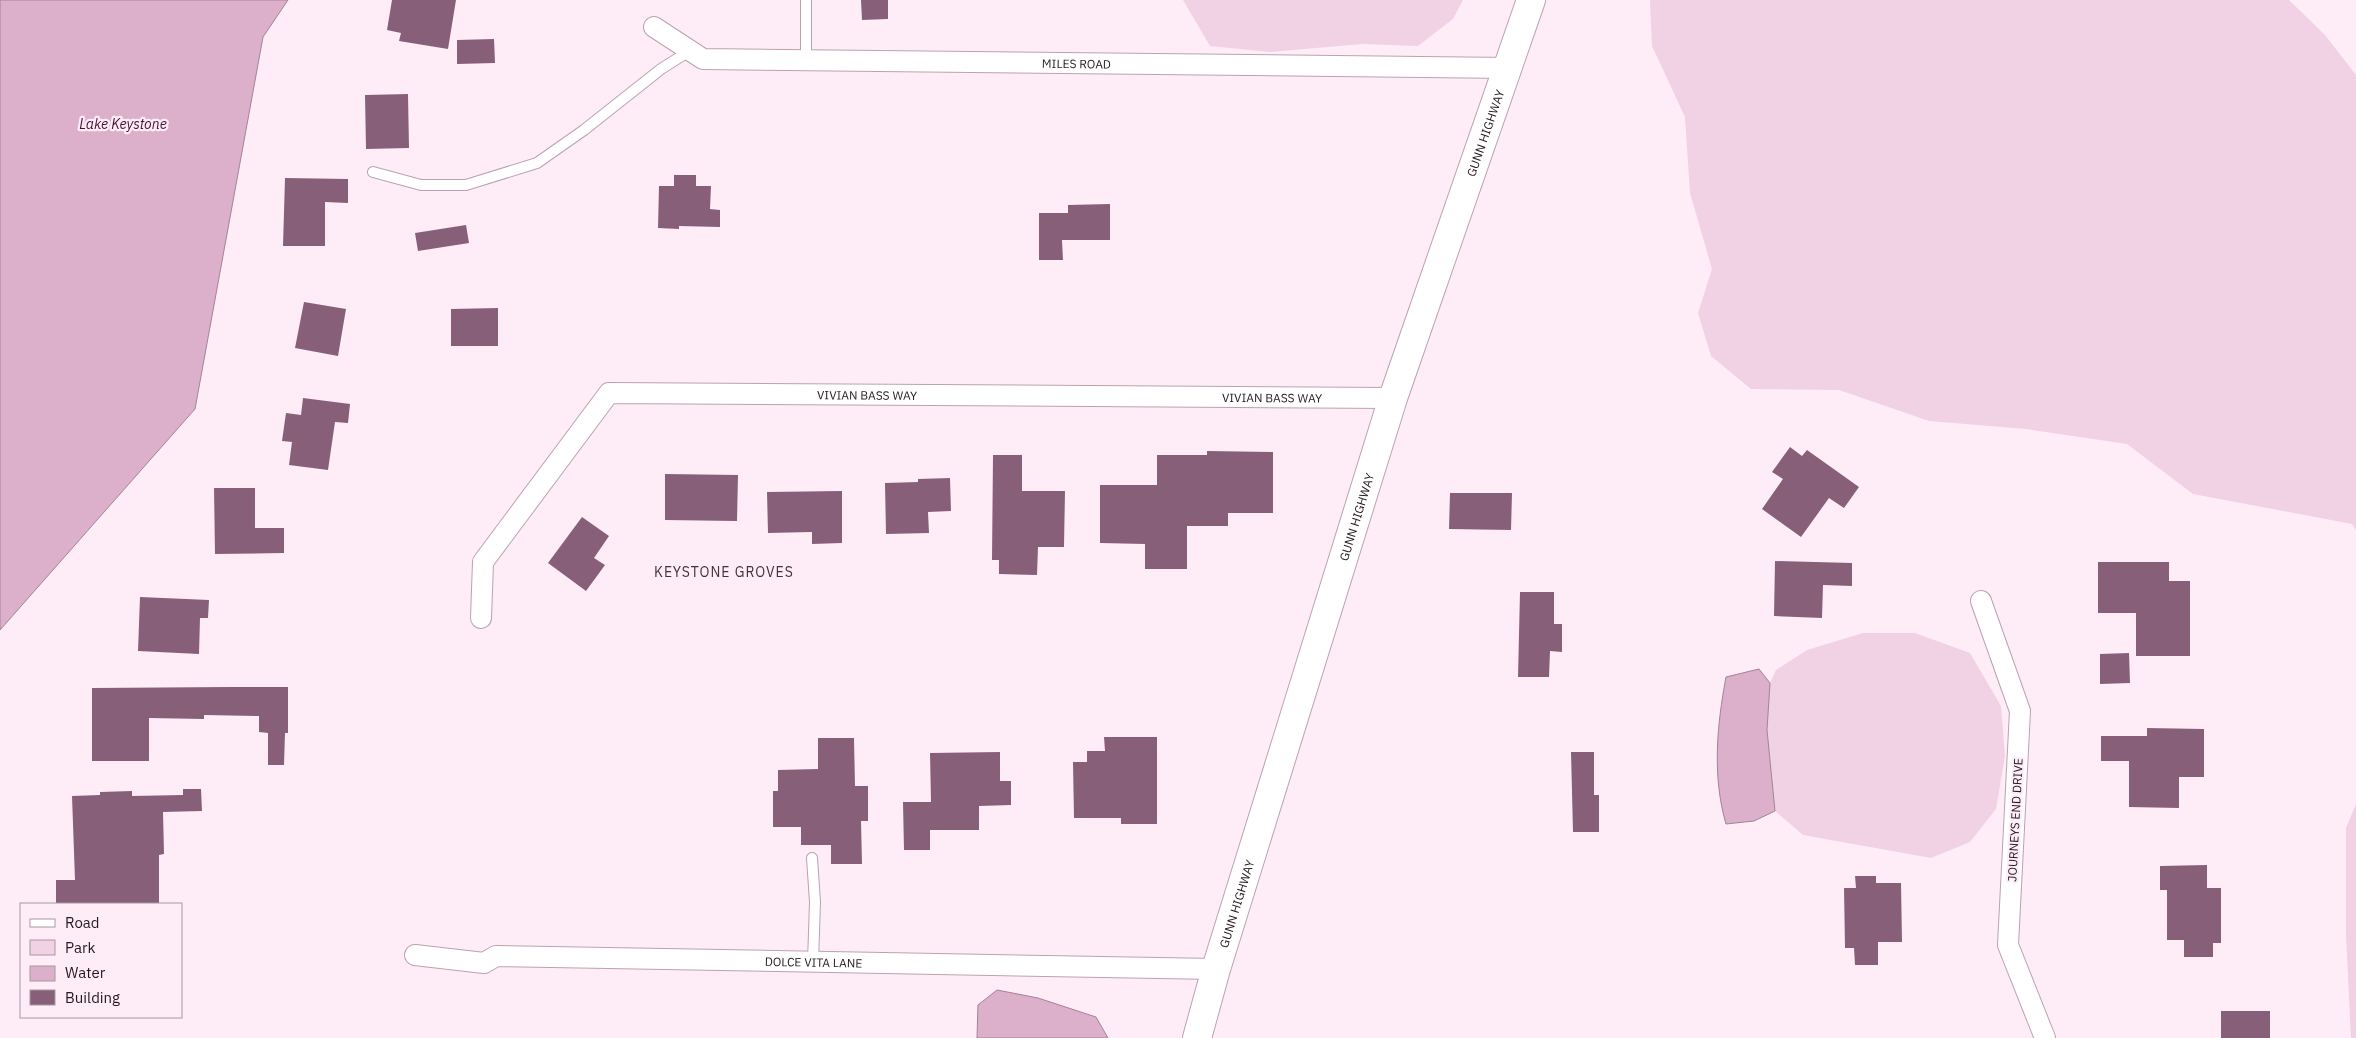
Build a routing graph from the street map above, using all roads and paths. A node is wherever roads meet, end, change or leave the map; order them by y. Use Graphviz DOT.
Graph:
graph roads {
  1 [pos="806,0"];
  2 [pos="1531,0"];
  3 [pos="654,27"];
  4 [pos="691,50"];
  5 [pos="806,60"];
  6 [pos="1509,68"];
  7 [pos="373,172"];
  8 [pos="1393,398"];
  9 [pos="1981,601"];
  10 [pos="482,618"];
  11 [pos="812,858"];
  12 [pos="415,955"];
  13 [pos="813,962"];
  14 [pos="1216,969"];
  15 [pos="1198,1038"];
  16 [pos="2045,1038"];
  1 -- 5 [label="lane"];
  2 -- 6 [label="main road, GUNN HIGHWAY"];
  3 -- 4 [label="street, MILES ROAD"];
  4 -- 5 [label="street, MILES ROAD"];
  4 -- 7 [label="lane"];
  5 -- 6 [label="street, MILES ROAD"];
  6 -- 8 [label="main road, GUNN HIGHWAY"];
  8 -- 10 [label="street, VIVIAN BASS WAY"];
  8 -- 14 [label="main road, GUNN HIGHWAY"];
  9 -- 16 [label="street, JOURNEYS END DRIVE"];
  11 -- 13 [label="lane"];
  12 -- 13 [label="street, DOLCE VITA LANE"];
  13 -- 14 [label="street, DOLCE VITA LANE"];
  14 -- 15 [label="main road, GUNN HIGHWAY"];
}
